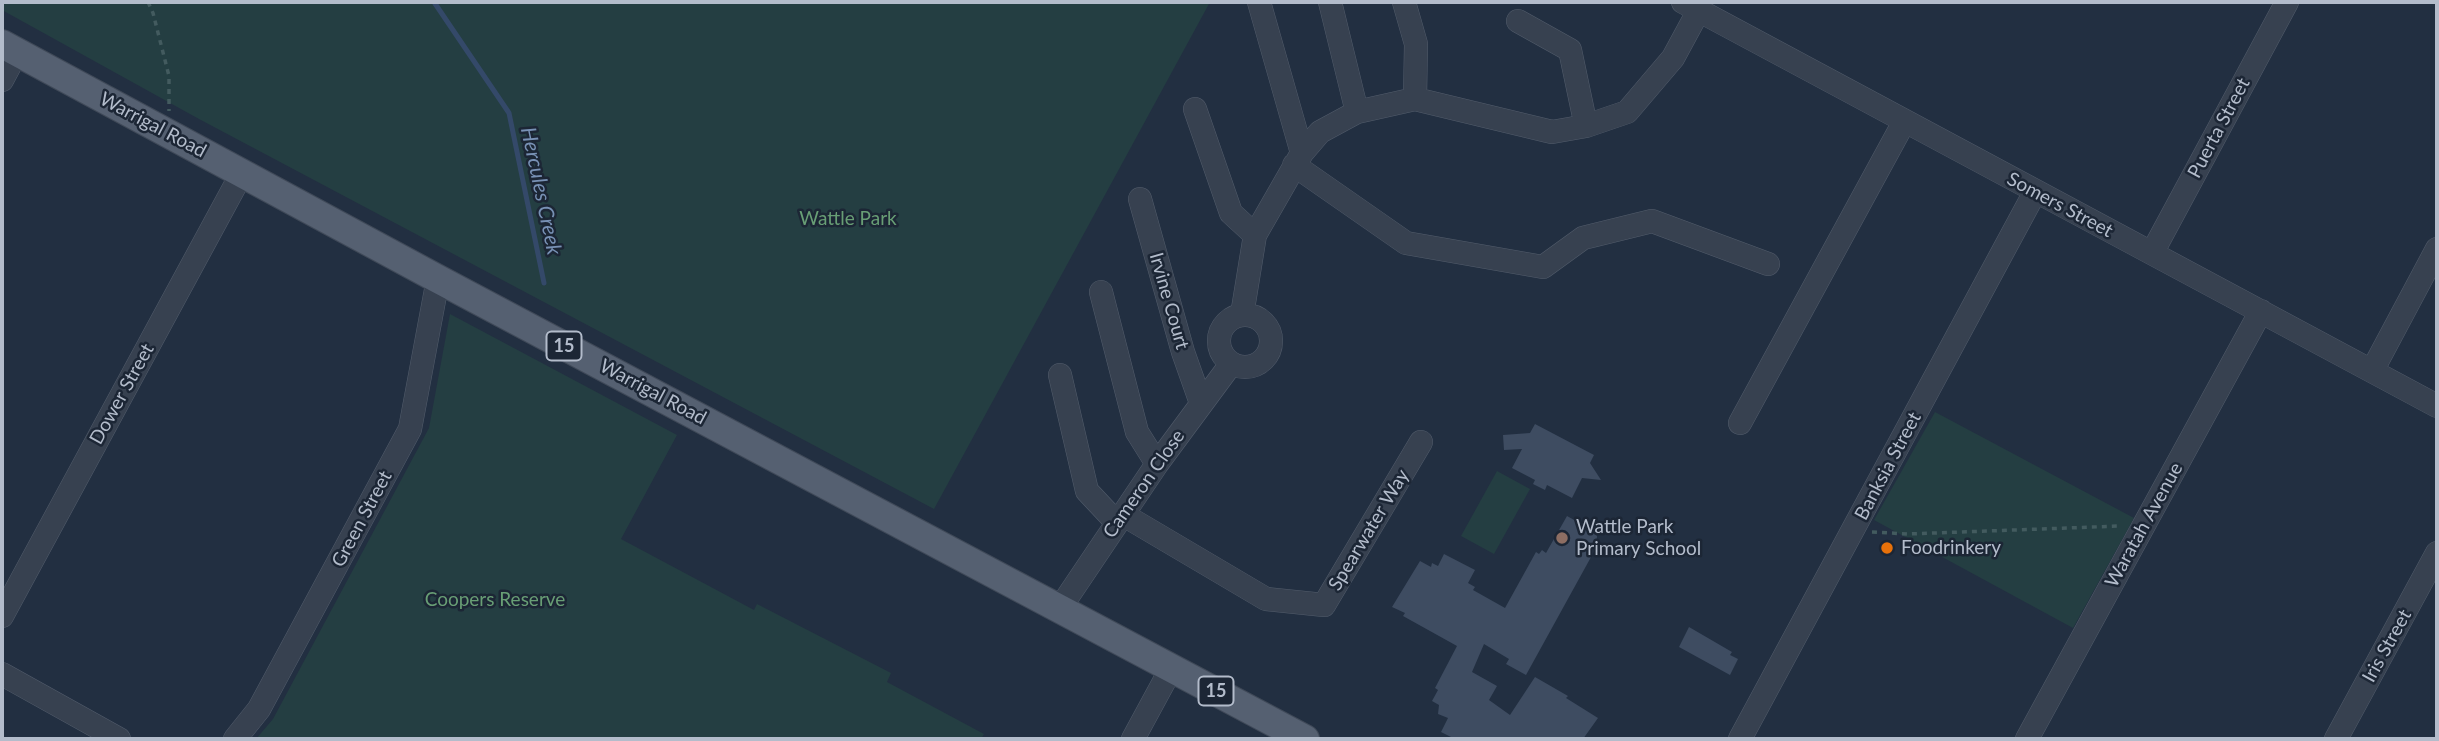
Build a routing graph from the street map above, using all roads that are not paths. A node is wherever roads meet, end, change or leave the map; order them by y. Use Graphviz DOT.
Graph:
graph roads {
  1 [pos="1259,2"];
  2 [pos="1330,2"];
  3 [pos="1404,2"];
  4 [pos="2287,2"];
  5 [pos="1691,6"];
  6 [pos="1518,21"];
  7 [pos="9,48"];
  8 [pos="2,80"];
  9 [pos="1415,99"];
  10 [pos="1195,109"];
  11 [pos="1357,112"];
  12 [pos="1905,122"];
  13 [pos="1586,125"];
  14 [pos="1298,159"];
  15 [pos="242,173"];
  16 [pos="2035,192"];
  17 [pos="1140,199"];
  18 [pos="1255,235"];
  19 [pos="2437,249"];
  20 [pos="2151,253"];
  21 [pos="1768,264"];
  22 [pos="438,279"];
  23 [pos="1101,292"];
  24 [pos="2261,311"];
  25 [pos="1242,315"];
  26 [pos="1231,364"];
  27 [pos="2372,371"];
  28 [pos="1060,375"];
  29 [pos="1201,403"];
  30 [pos="2437,406"];
  31 [pos="1740,423"];
  32 [pos="1421,442"];
  33 [pos="1157,464"];
  34 [pos="1119,518"];
  35 [pos="2437,553"];
  36 [pos="1060,608"];
  37 [pos="2,615"];
  38 [pos="1172,667"];
  39 [pos="2,674"];
  40 [pos="119,739"];
  41 [pos="235,739"];
  42 [pos="1133,739"];
  43 [pos="1304,739"];
  44 [pos="1740,739"];
  45 [pos="2027,739"];
  46 [pos="2336,739"];
  1 -- 14 [label="street"];
  2 -- 11 [label="street"];
  3 -- 9 [label="street"];
  4 -- 20 [label="street, Puerta Street"];
  5 -- 12 [label="street, Somers Street"];
  5 -- 13 [label="street"];
  6 -- 13 [label="street"];
  7 -- 8 [label="street"];
  7 -- 15 [label="main road, Warrigal Road / 15"];
  9 -- 11 [label="street"];
  9 -- 13 [label="street"];
  10 -- 18 [label="street"];
  11 -- 14 [label="street"];
  12 -- 16 [label="street, Somers Street"];
  12 -- 31 [label="street"];
  14 -- 18 [label="street"];
  14 -- 21 [label="street"];
  15 -- 22 [label="main road, Warrigal Road / 15"];
  15 -- 37 [label="street, Dower Street"];
  16 -- 20 [label="street, Somers Street"];
  16 -- 44 [label="street, Banksia Street"];
  17 -- 29 [label="street, Irvine Court"];
  18 -- 25 [label="street"];
  19 -- 27 [label="street"];
  20 -- 24 [label="street, Somers Street"];
  22 -- 36 [label="main road, Warrigal Road / 15"];
  22 -- 41 [label="street, Green Street"];
  23 -- 33 [label="street"];
  24 -- 27 [label="street, Somers Street"];
  24 -- 45 [label="street, Waratah Avenue"];
  25 -- 26 [label="street"];
  25 -- 26 [label="street"];
  26 -- 29 [label="street, Cameron Close"];
  27 -- 30 [label="street, Somers Street"];
  28 -- 34 [label="street"];
  29 -- 33 [label="street, Cameron Close"];
  32 -- 34 [label="street, Spearwater Way"];
  33 -- 34 [label="street, Cameron Close"];
  34 -- 36 [label="street, Cameron Close"];
  35 -- 46 [label="street, Iris Street"];
  36 -- 38 [label="main road, Warrigal Road / 15"];
  38 -- 42 [label="street"];
  38 -- 43 [label="main road, Warrigal Road / 15"];
  39 -- 40 [label="street"];
}
